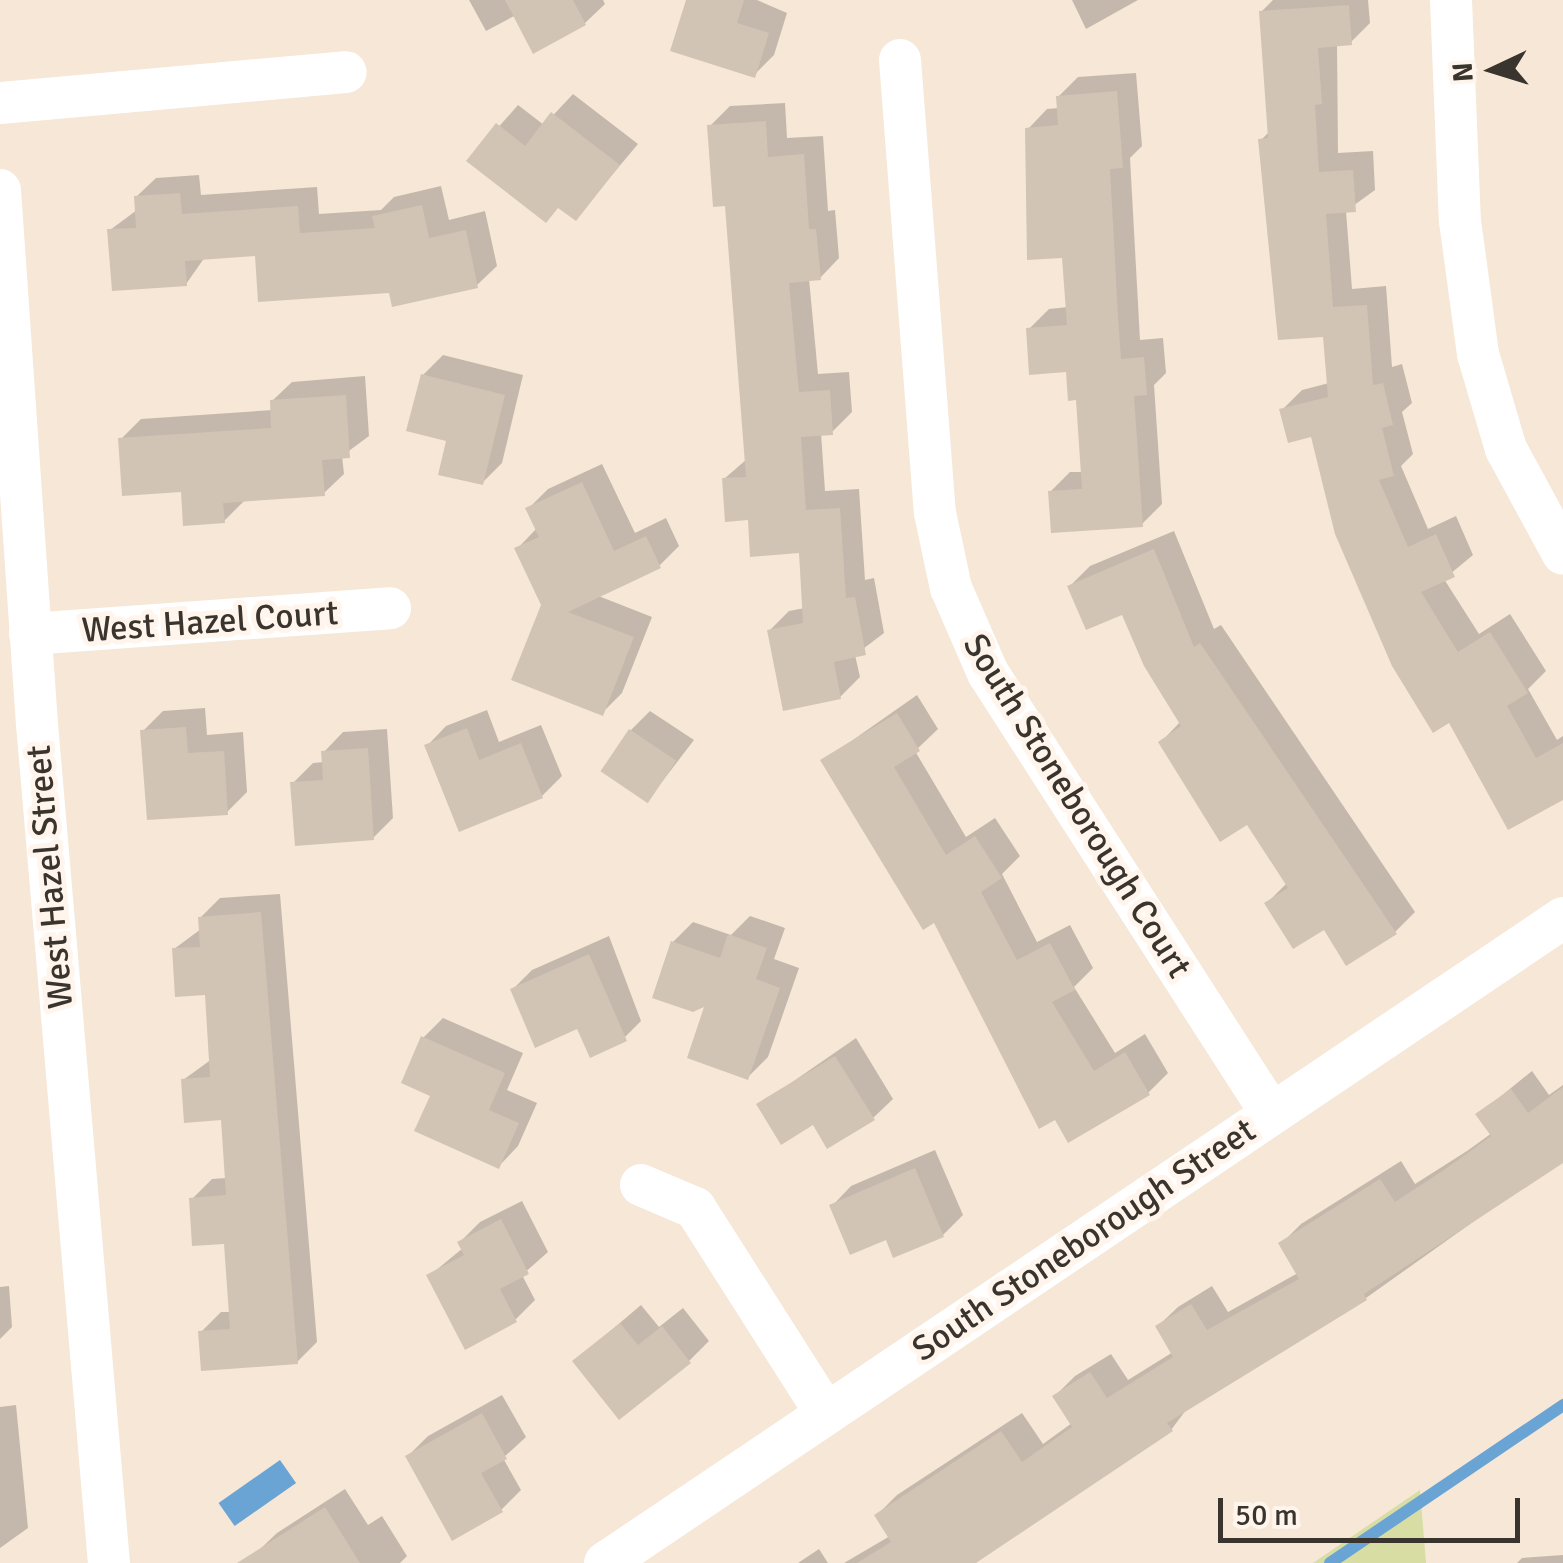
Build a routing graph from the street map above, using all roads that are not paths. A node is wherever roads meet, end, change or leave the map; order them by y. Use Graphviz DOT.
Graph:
graph roads {
  1 [pos="1452,0"];
  2 [pos="900,60"];
  3 [pos="346,72"];
  4 [pos="0,103"];
  5 [pos="0,190"];
  6 [pos="1563,554"];
  7 [pos="390,608"];
  8 [pos="30,634"];
  9 [pos="1563,918"];
  10 [pos="1271,1114"];
  11 [pos="641,1185"];
  12 [pos="826,1414"];
  13 [pos="109,1563"];
  14 [pos="605,1563"];
  1 -- 6 [label="street"];
  2 -- 10 [label="street, South Stoneborough Court"];
  3 -- 4 [label="street"];
  5 -- 8 [label="street, West Hazel Street"];
  7 -- 8 [label="street, West Hazel Court"];
  8 -- 13 [label="street, West Hazel Street"];
  9 -- 10 [label="street, South Stoneborough Street"];
  10 -- 12 [label="street, South Stoneborough Street"];
  11 -- 12 [label="street"];
  12 -- 14 [label="street, South Stoneborough Street"];
}
